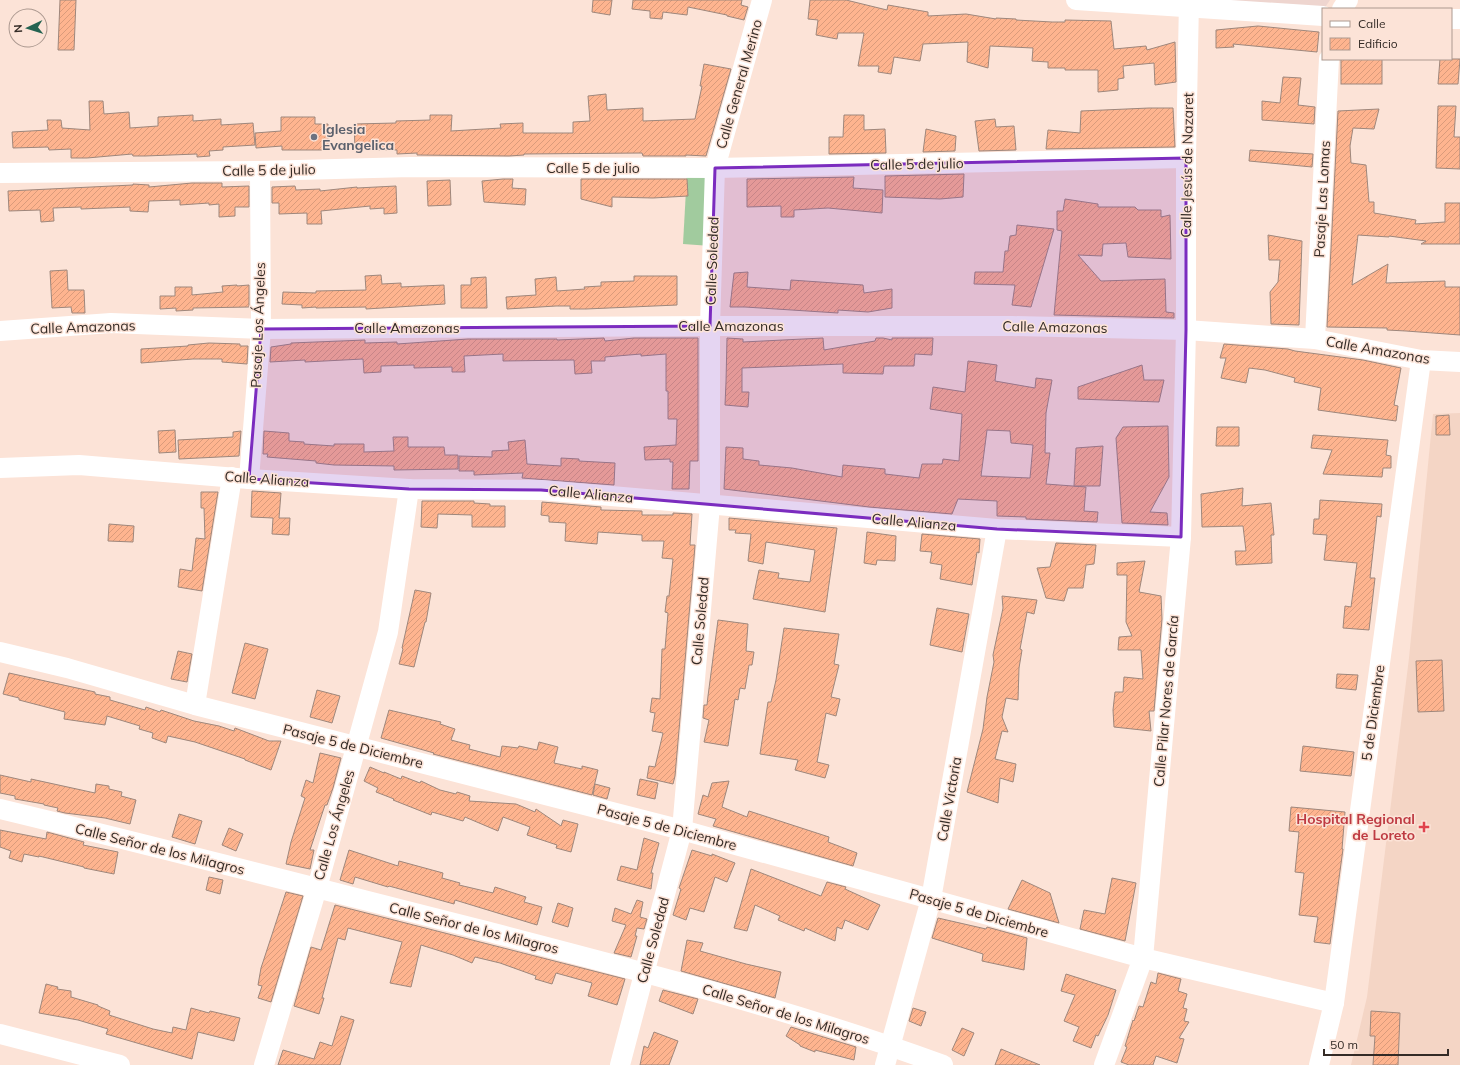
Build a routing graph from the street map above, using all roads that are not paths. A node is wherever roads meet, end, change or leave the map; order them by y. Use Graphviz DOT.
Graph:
graph roads {
  1 [pos="762,0"];
  2 [pos="1076,0"];
  3 [pos="1189,4"];
  4 [pos="1322,16"];
  5 [pos="1329,60"];
  6 [pos="1186,158"];
  7 [pos="715,168"];
  8 [pos="260,170"];
  9 [pos="0,173"];
  10 [pos="710,326"];
  11 [pos="261,329"];
  12 [pos="1186,330"];
  13 [pos="0,331"];
  14 [pos="1315,339"];
  15 [pos="1421,360"];
  16 [pos="1460,362"];
  17 [pos="0,468"];
  18 [pos="241,478"];
  19 [pos="409,489"];
  20 [pos="710,505"];
  21 [pos="997,529"];
  22 [pos="1181,537"];
  23 [pos="0,652"];
  24 [pos="195,705"];
  25 [pos="357,746"];
  26 [pos="0,809"];
  27 [pos="682,830"];
  28 [pos="317,888"];
  29 [pos="930,899"];
  30 [pos="1144,958"];
  31 [pos="644,972"];
  32 [pos="1334,1002"];
  33 [pos="0,1034"];
  34 [pos="891,1046"];
  35 [pos="120,1065"];
  36 [pos="264,1065"];
  37 [pos="620,1065"];
  38 [pos="885,1065"];
  39 [pos="943,1065"];
  40 [pos="1104,1065"];
  41 [pos="1319,1065"];
  1 -- 7 [label="street, Calle General Merino"];
  2 -- 3 [label="street"];
  3 -- 4 [label="street"];
  3 -- 6 [label="street, Calle Jesús de Nazaret"];
  5 -- 14 [label="street, Pasaje Las Lomas"];
  6 -- 7 [label="street, Calle 5 de julio"];
  6 -- 12 [label="street, Calle Jesús de Nazaret"];
  7 -- 8 [label="street, Calle 5 de julio"];
  7 -- 10 [label="street, Calle Soledad"];
  8 -- 9 [label="street, Calle 5 de julio"];
  8 -- 11 [label="street, Pasaje Los Ángeles"];
  10 -- 11 [label="street, Calle Amazonas"];
  10 -- 12 [label="street, Calle Amazonas"];
  10 -- 20 [label="street, Calle Soledad"];
  11 -- 13 [label="street, Calle Amazonas"];
  11 -- 18 [label="street, Pasaje Los Ángeles"];
  12 -- 14 [label="street, Calle Amazonas"];
  12 -- 22 [label="street, Calle Pilar Nores de García"];
  14 -- 15 [label="street, Calle Amazonas"];
  15 -- 16 [label="street, Calle Amazonas"];
  15 -- 32 [label="street, 5 de Diciembre"];
  17 -- 18 [label="street, Calle Alianza"];
  18 -- 19 [label="street, Calle Alianza"];
  18 -- 24 [label="street, Pasaje Los Ángeles"];
  19 -- 20 [label="street, Calle Alianza"];
  19 -- 25 [label="street, Calle Los Ángeles"];
  20 -- 21 [label="street, Calle Alianza"];
  20 -- 27 [label="street, Calle Soledad"];
  21 -- 22 [label="street, Calle Alianza"];
  21 -- 29 [label="street, Calle Victoria"];
  22 -- 30 [label="street, Calle Pilar Nores de García"];
  23 -- 24 [label="street, Pasaje 5 de Diciembre"];
  24 -- 25 [label="street, Pasaje 5 de Diciembre"];
  25 -- 27 [label="street, Pasaje 5 de Diciembre"];
  25 -- 28 [label="street, Calle Los Ángeles"];
  26 -- 28 [label="street, Calle Señor de los Milagros"];
  27 -- 29 [label="street, Pasaje 5 de Diciembre"];
  27 -- 31 [label="street, Calle Soledad"];
  28 -- 31 [label="street, Calle Señor de los Milagros"];
  28 -- 36 [label="street, Calle Los Ángeles"];
  29 -- 30 [label="street, Pasaje 5 de Diciembre"];
  29 -- 34 [label="street, Calle Victoria"];
  30 -- 32 [label="street, Pasaje 5 de Diciembre"];
  30 -- 40 [label="street, Calle Pilar Nores de García"];
  31 -- 34 [label="street, Calle Señor de los Milagros"];
  31 -- 37 [label="street, Calle Soledad"];
  32 -- 41 [label="street, 5 de Diciembre"];
  33 -- 35 [label="street"];
  34 -- 38 [label="street, Calle Victoria"];
  34 -- 39 [label="street, Calle Señor de los Milagros"];
}
